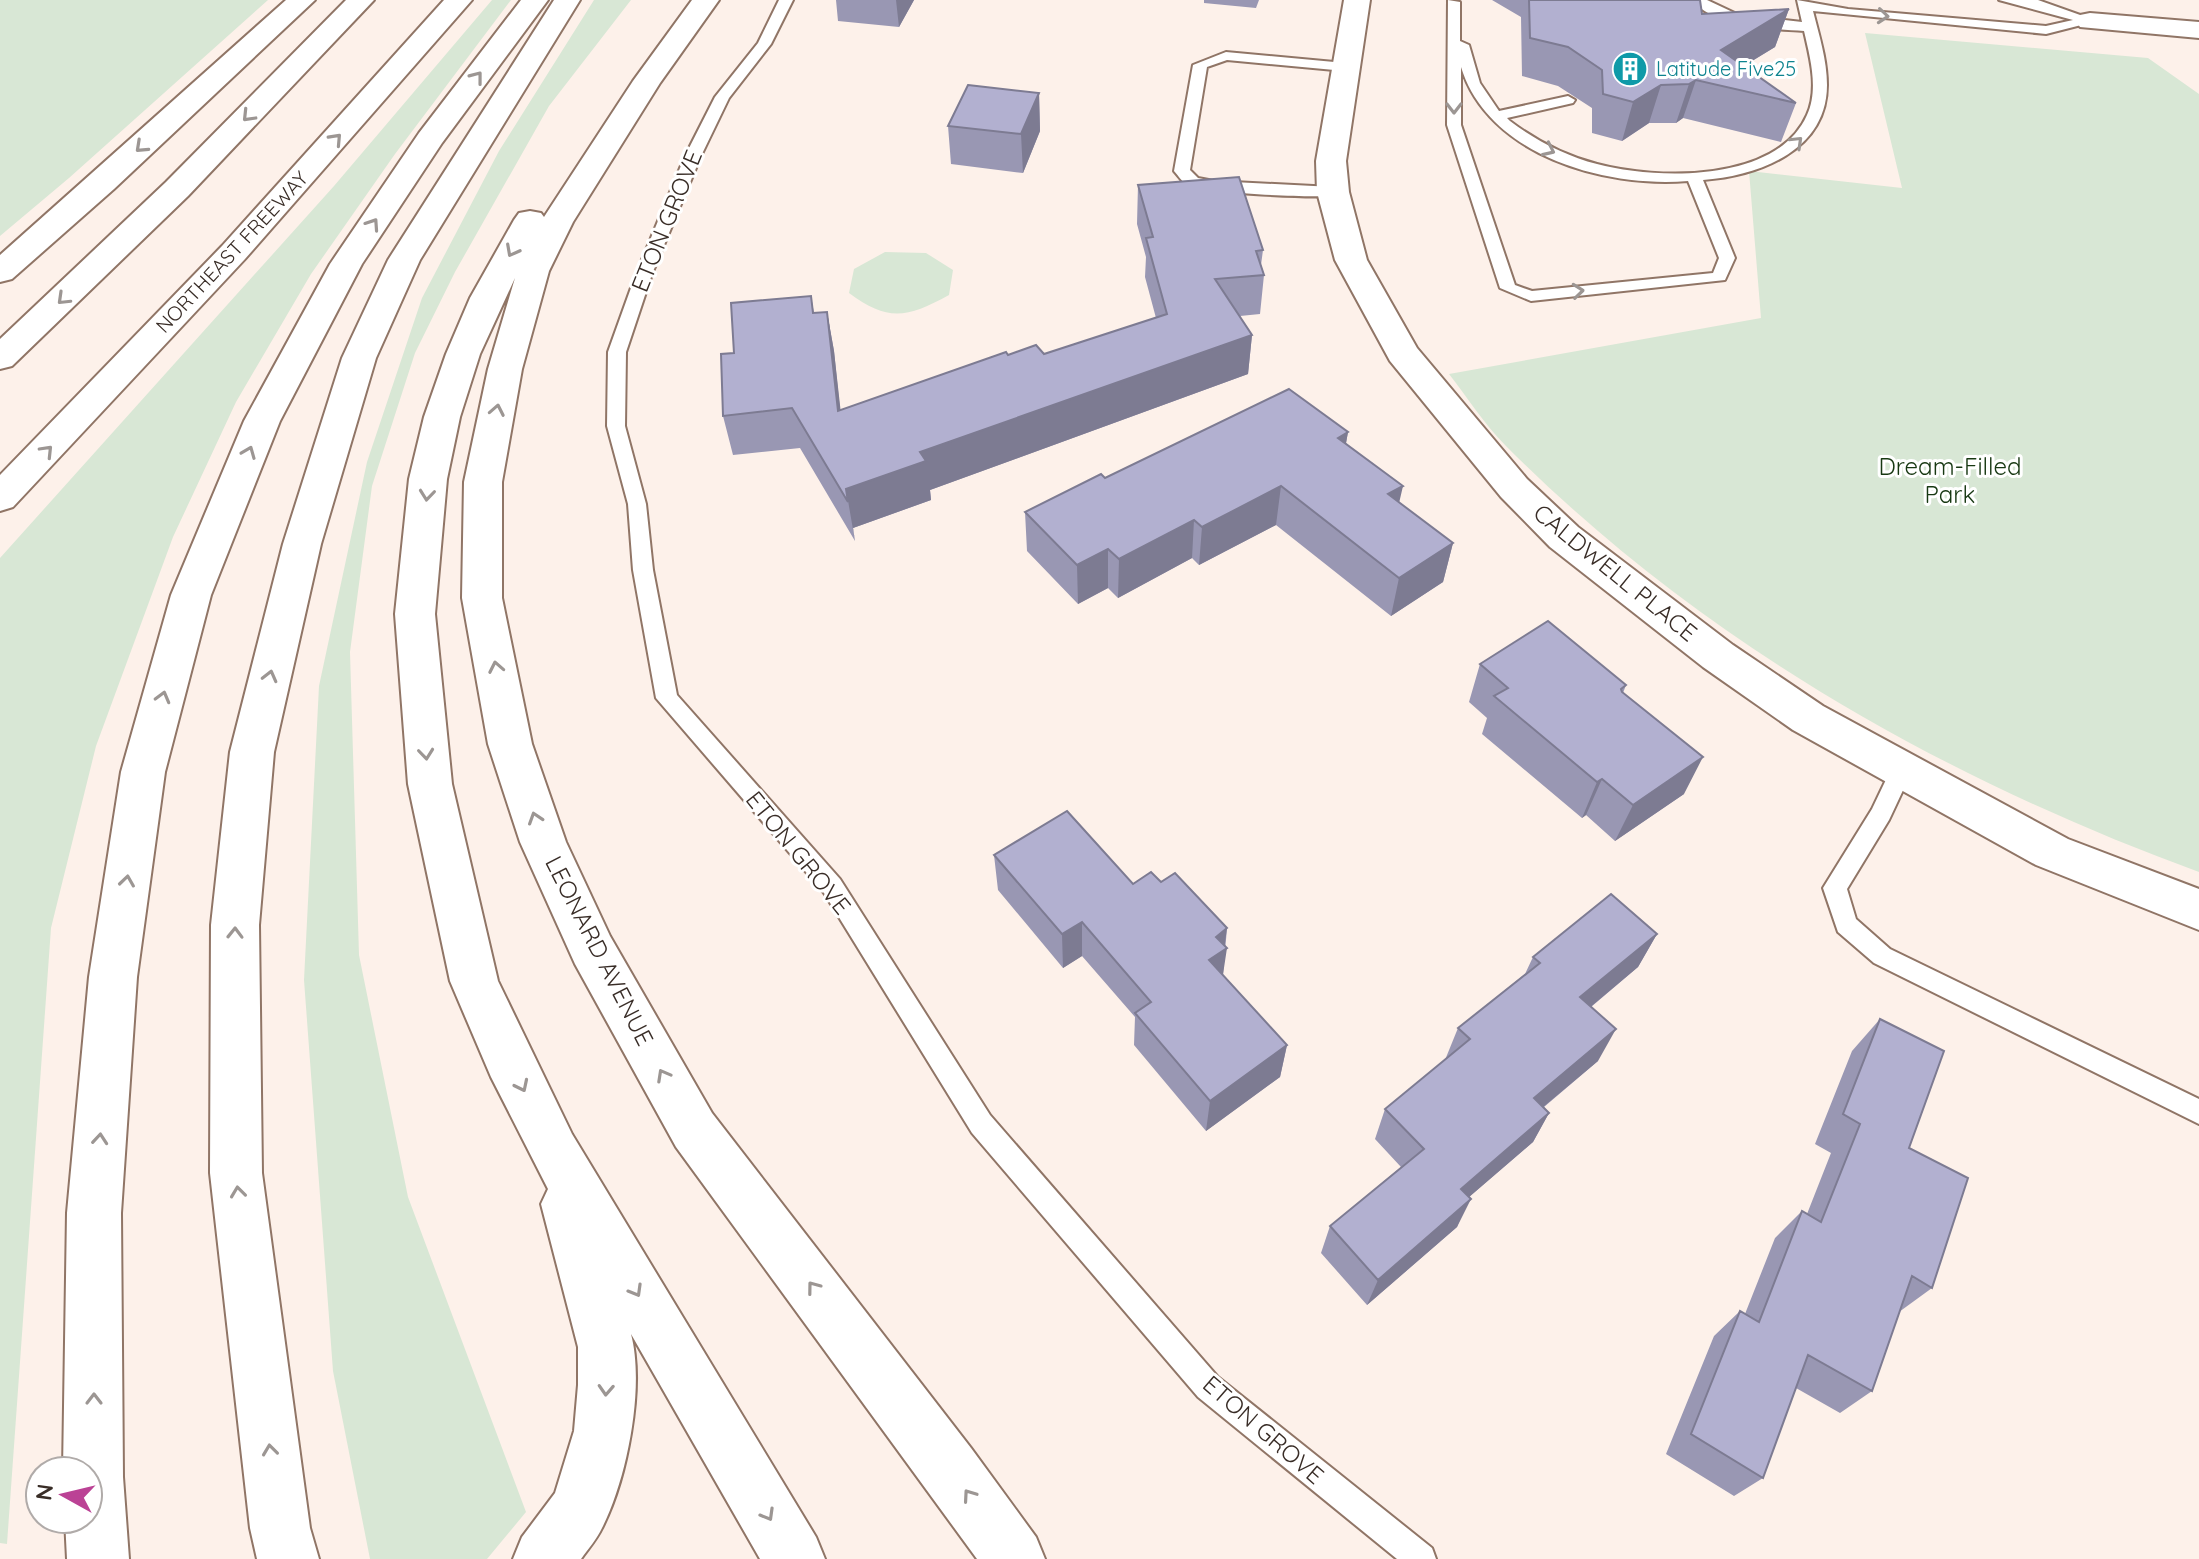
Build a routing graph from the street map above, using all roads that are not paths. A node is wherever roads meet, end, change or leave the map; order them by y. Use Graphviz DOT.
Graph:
graph roads {
  1 [pos="302,0"];
  2 [pos="361,0"];
  3 [pos="459,0"];
  4 [pos="535,0"];
  5 [pos="567,0"];
  6 [pos="706,0"];
  7 [pos="786,0"];
  8 [pos="1357,0"];
  9 [pos="1698,0"];
  10 [pos="2006,0"];
  11 [pos="2142,0"];
  12 [pos="1453,1"];
  13 [pos="1805,3"];
  14 [pos="2090,21"];
  15 [pos="2154,26"];
  16 [pos="1810,27"];
  17 [pos="2199,30"];
  18 [pos="1345,67"];
  19 [pos="647,81"];
  20 [pos="1568,100"];
  21 [pos="1495,116"];
  22 [pos="1694,178"];
  23 [pos="1333,192"];
  24 [pos="0,272"];
  25 [pos="0,358"];
  26 [pos="0,498"];
  27 [pos="1901,771"];
  28 [pos="2199,910"];
  29 [pos="2199,1112"];
  30 [pos="554,1151"];
  31 [pos="284,1543"];
  32 [pos="98,1559"];
  33 [pos="544,1559"];
  34 [pos="794,1559"];
  35 [pos="1014,1559"];
  36 [pos="1421,1559"];
  1 -- 24 [label="main road, one-way"];
  2 -- 25 [label="main road, one-way"];
  26 -- 3 [label="main road, NORTHEAST FREEWAY, one-way"];
  32 -- 4 [label="main road, one-way"];
  31 -- 5 [label="main road, one-way"];
  6 -- 19 [label="main road, LEONARD AVENUE"];
  7 -- 36 [label="lane, ETON GROVE"];
  8 -- 18 [label="main road, CALDWELL PLACE"];
  9 -- 16 [label="lane"];
  10 -- 14 [label="lane"];
  11 -- 15 [label="main road"];
  12 -- 21 [label="lane"];
  12 -- 22 [label="lane, one-way"];
  13 -- 14 [label="lane, one-way"];
  13 -- 16 [label="lane"];
  14 -- 15 [label="main road"];
  15 -- 17 [label="main road"];
  22 -- 16 [label="lane, one-way"];
  18 -- 23 [label="main road, CALDWELL PLACE"];
  18 -- 23 [label="lane"];
  19 -- 30 [label="main road, LEONARD AVENUE, one-way"];
  35 -- 19 [label="main road, LEONARD AVENUE, one-way"];
  20 -- 21 [label="lane"];
  21 -- 22 [label="lane, one-way"];
  23 -- 27 [label="main road, CALDWELL PLACE"];
  27 -- 28 [label="main road, CALDWELL PLACE"];
  27 -- 29 [label="lane"];
  30 -- 33 [label="main road, one-way"];
  30 -- 34 [label="main road, LEONARD AVENUE, one-way"];
}
